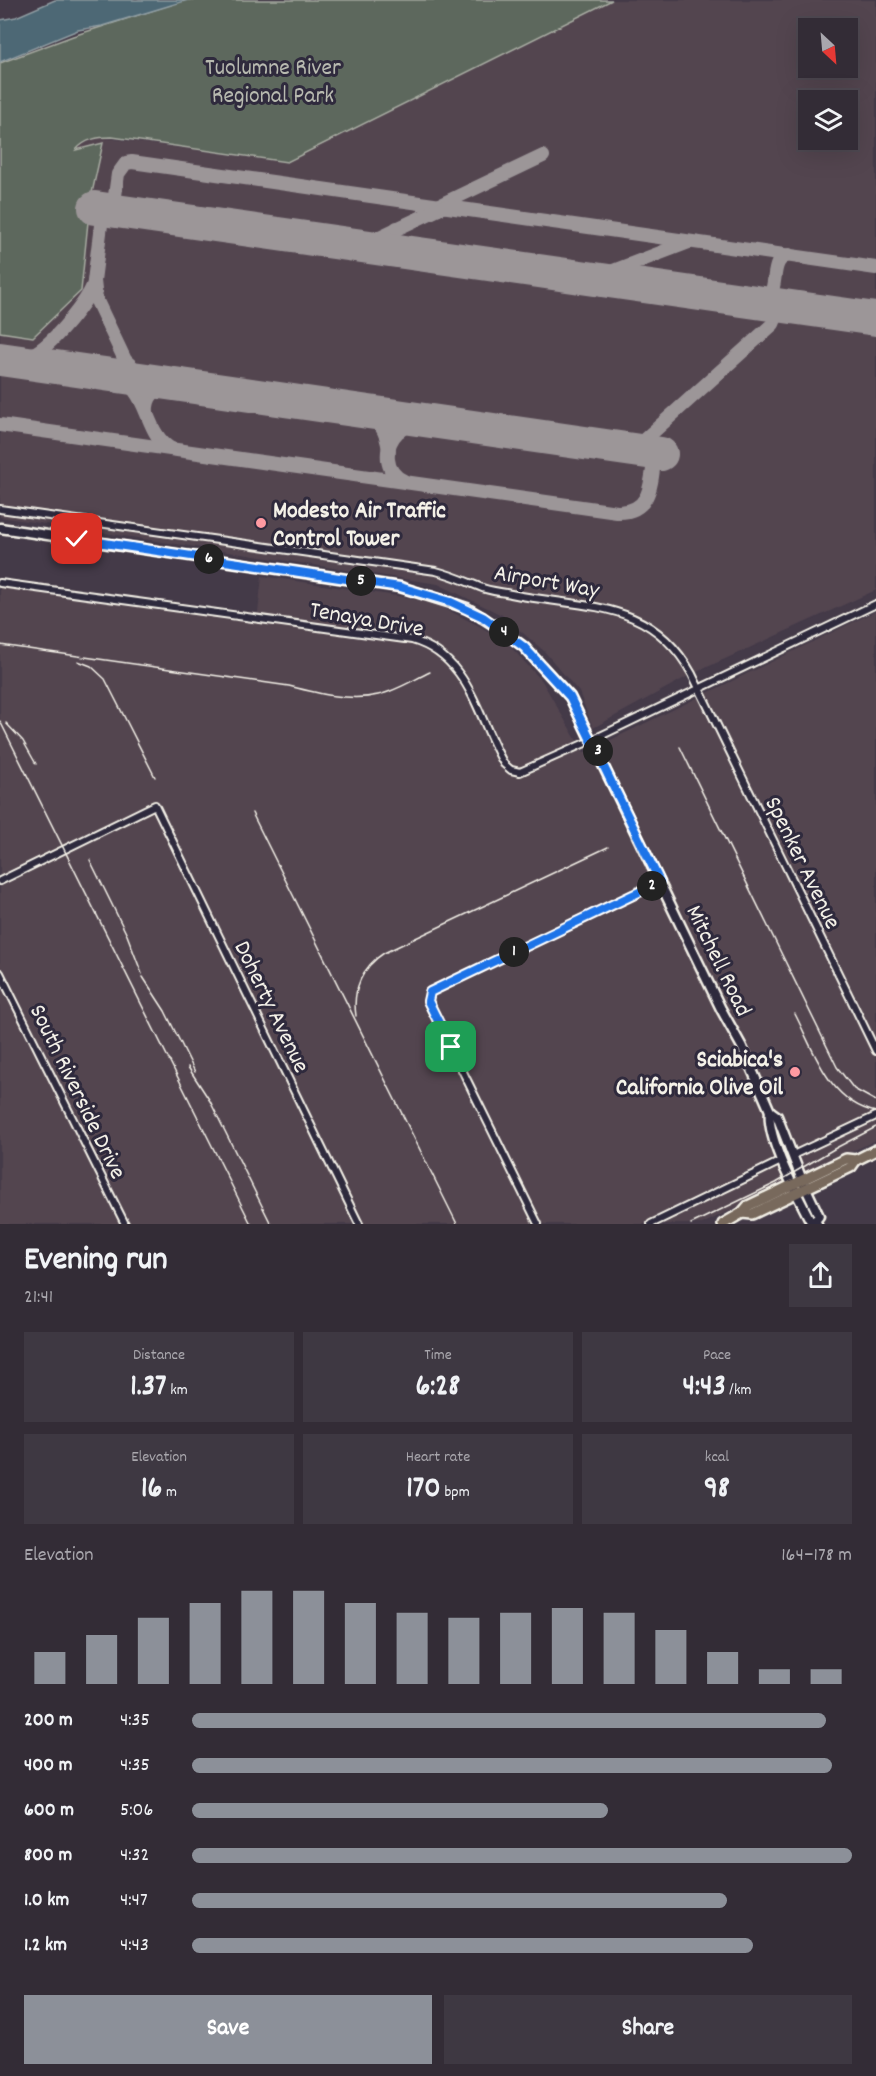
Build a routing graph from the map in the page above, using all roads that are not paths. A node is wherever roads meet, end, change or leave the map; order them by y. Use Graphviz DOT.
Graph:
graph roads {
  1 [pos="0,508"];
  2 [pos="0,528"];
  3 [pos="0,583"];
  4 [pos="876,604"];
  5 [pos="700,689"];
  6 [pos="592,740"];
  7 [pos="0,881"];
  8 [pos="660,882"];
  9 [pos="0,973"];
  10 [pos="876,1052"];
  11 [pos="770,1111"];
  12 [pos="876,1116"];
  13 [pos="876,1150"];
  14 [pos="793,1155"];
  15 [pos="781,1161"];
  16 [pos="804,1184"];
  17 [pos="794,1189"];
  18 [pos="816,1222"];
  19 [pos="125,1224"];
  20 [pos="359,1224"];
  21 [pos="538,1224"];
  22 [pos="651,1224"];
  23 [pos="723,1224"];
  1 -- 5 [label="street, Airport Way"];
  2 -- 6 [label="main road, Mitchell Road"];
  3 -- 6 [label="street, Tenaya Drive"];
  4 -- 5 [label="street, Tenaya Drive"];
  5 -- 6 [label="street, Tenaya Drive"];
  5 -- 10 [label="street, Spenker Avenue"];
  6 -- 8 [label="main road, Mitchell Road"];
  7 -- 20 [label="street, Doherty Avenue"];
  8 -- 11 [label="main road, Mitchell Road"];
  8 -- 21 [label="street"];
  9 -- 19 [label="street, South Riverside Drive"];
  11 -- 14 [label="main road, Mitchell Road"];
  11 -- 15 [label="main road, Mitchell Road"];
  12 -- 14 [label="street"];
  13 -- 16 [label="main road"];
  14 -- 16 [label="main road, Mitchell Road"];
  15 -- 17 [label="main road, Mitchell Road"];
  15 -- 22 [label="street"];
  16 -- 17 [label="main road"];
  16 -- 18 [label="main road, Mitchell Road"];
  17 -- 18 [label="main road, Mitchell Road"];
  17 -- 23 [label="main road"];
}
